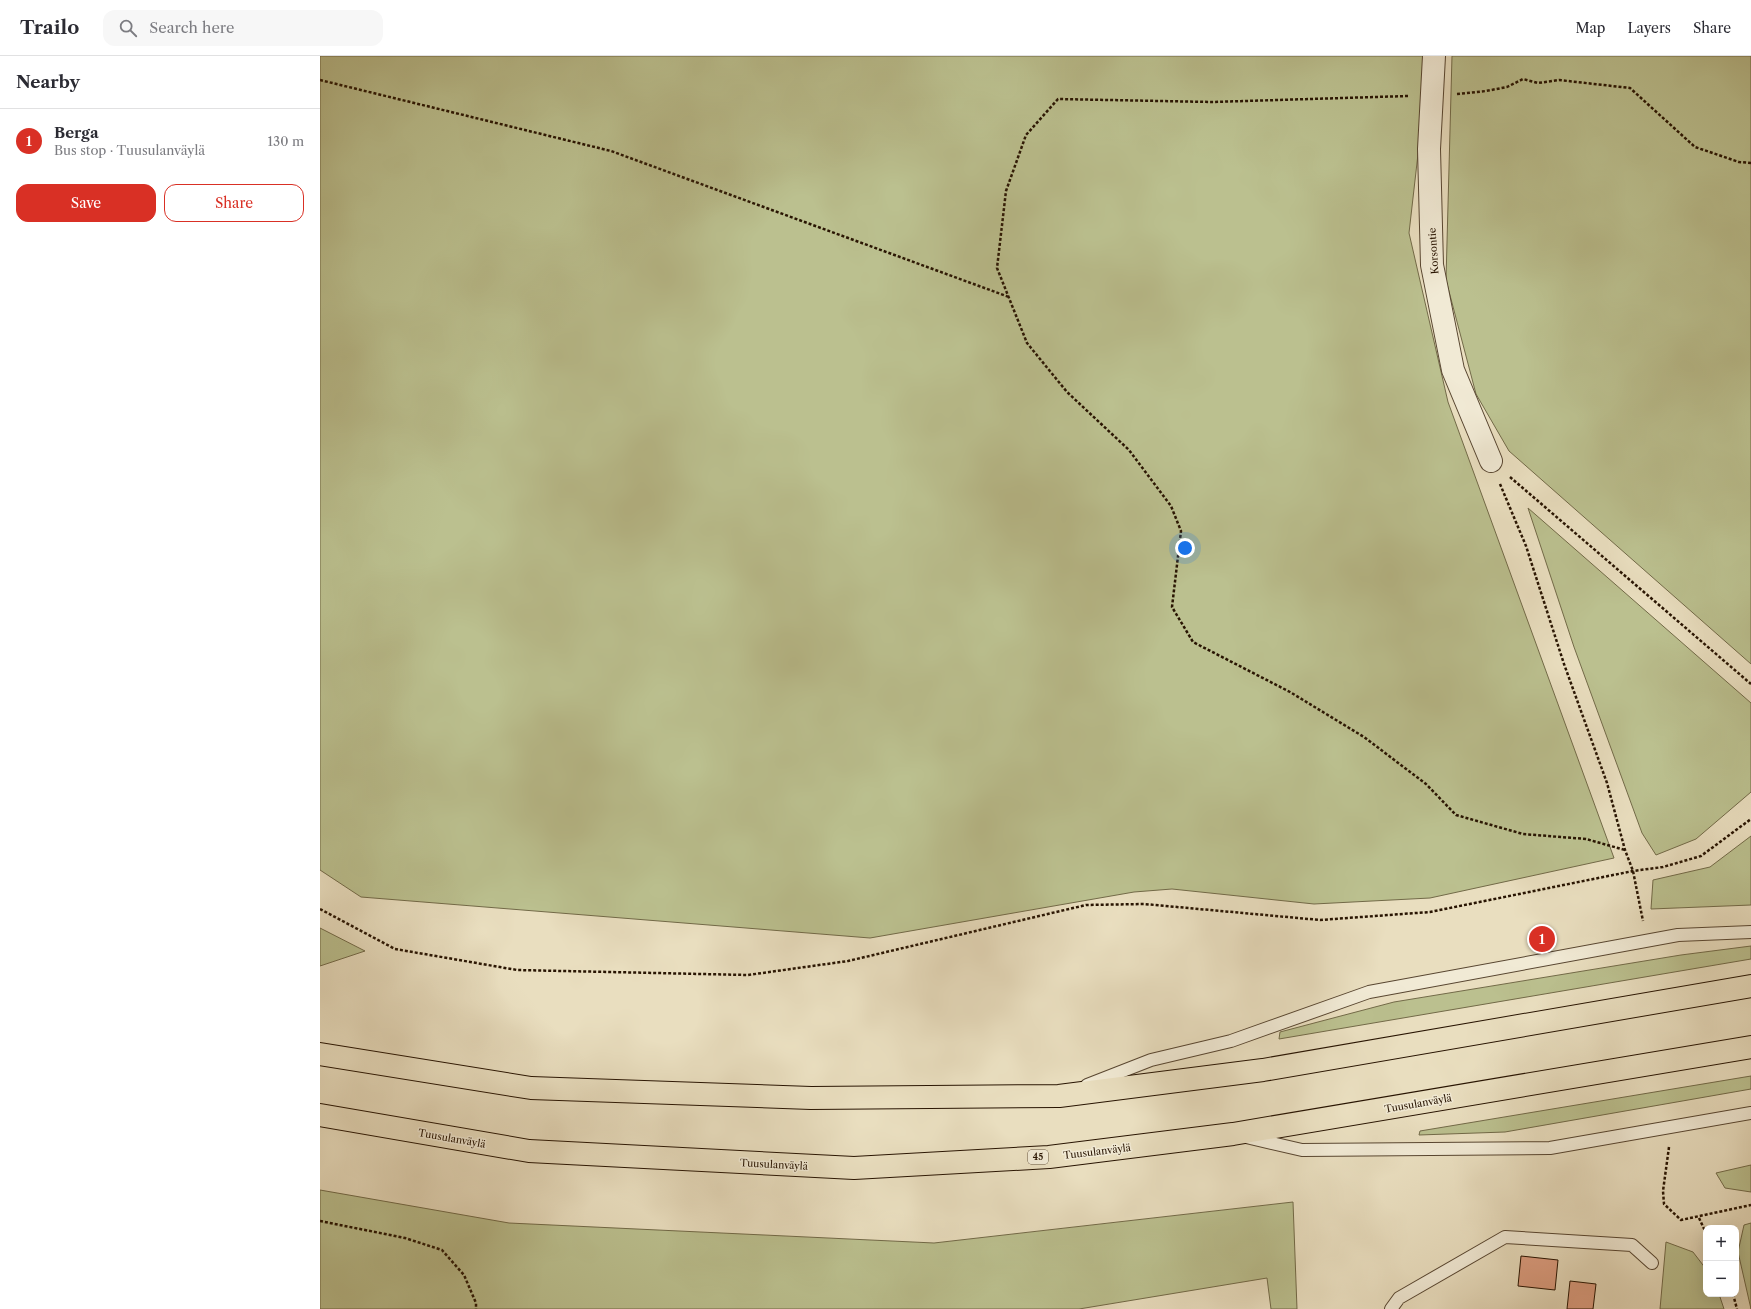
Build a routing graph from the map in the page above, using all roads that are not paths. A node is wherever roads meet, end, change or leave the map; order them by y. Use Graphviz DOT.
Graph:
graph roads {
  1 [pos="1434,56"];
  2 [pos="1491,461"];
  3 [pos="1751,932"];
  4 [pos="1751,986"];
  5 [pos="1751,1047"];
  6 [pos="320,1054"];
  7 [pos="1059,1096"];
  8 [pos="1751,1113"];
  9 [pos="320,1115"];
  10 [pos="1233,1134"];
  11 [pos="1652,1263"];
  12 [pos="1391,1309"];
  1 -- 2 [label="street, Korsontie"];
  3 -- 7 [label="lane"];
  4 -- 7 [label="highway"];
  5 -- 10 [label="highway, Tuusulanväylä / 45"];
  6 -- 7 [label="highway"];
  8 -- 10 [label="lane"];
  9 -- 10 [label="highway, Tuusulanväylä / 45"];
  11 -- 12 [label="lane"];
}
